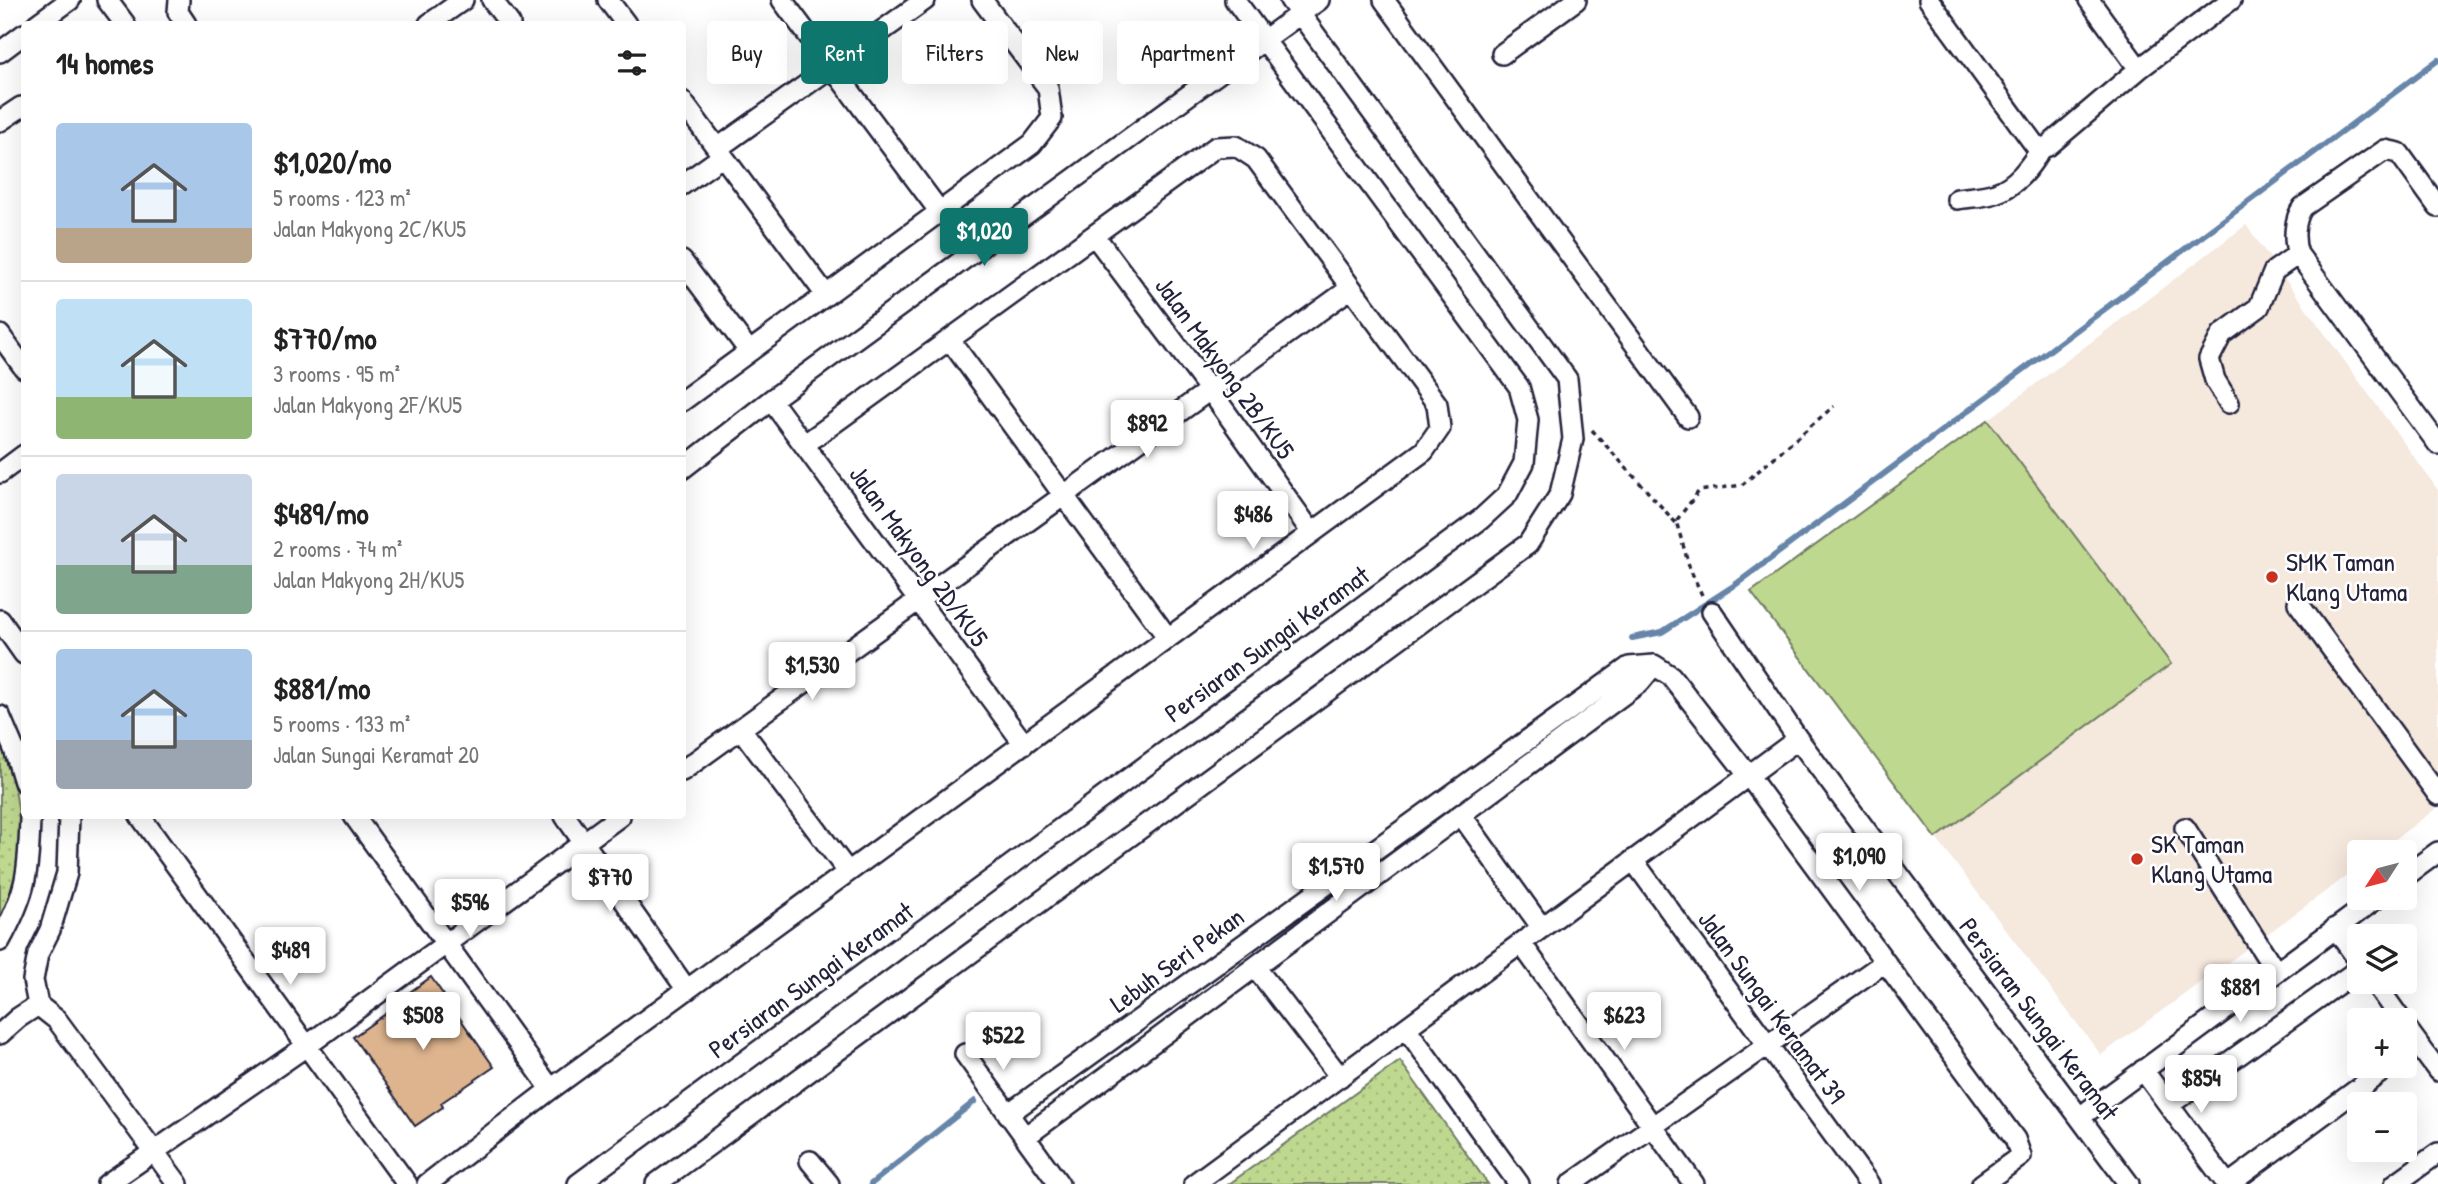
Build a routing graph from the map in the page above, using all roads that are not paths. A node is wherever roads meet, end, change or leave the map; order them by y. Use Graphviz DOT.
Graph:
graph roads {
  1 [pos="70,0"];
  2 [pos="107,0"];
  3 [pos="179,0"];
  4 [pos="463,0"];
  5 [pos="492,0"];
  6 [pos="782,0"];
  7 [pos="925,0"];
  8 [pos="982,0"];
  9 [pos="1236,0"];
  10 [pos="1319,0"];
  11 [pos="1384,0"];
  12 [pos="1576,0"];
  13 [pos="1929,0"];
  14 [pos="2089,0"];
  15 [pos="2231,0"];
  16 [pos="615,2"];
  17 [pos="1295,7"];
  18 [pos="41,21"];
  19 [pos="123,21"];
  20 [pos="184,21"];
  21 [pos="433,21"];
  22 [pos="508,21"];
  23 [pos="624,21"];
  24 [pos="801,25"];
  25 [pos="888,26"];
  26 [pos="21,36"];
  27 [pos="1264,38"];
  28 [pos="0,52"];
  29 [pos="1502,54"];
  30 [pos="2139,69"];
  31 [pos="809,84"];
  32 [pos="845,84"];
  33 [pos="686,106"];
  34 [pos="21,107"];
  35 [pos="0,121"];
  36 [pos="2042,148"];
  37 [pos="720,152"];
  38 [pos="686,182"];
  39 [pos="1957,199"];
  40 [pos="2438,206"];
  41 [pos="940,212"];
  42 [pos="1094,235"];
  43 [pos="2298,254"];
  44 [pos="686,266"];
  45 [pos="1351,288"];
  46 [pos="825,295"];
  47 [pos="0,335"];
  48 [pos="950,340"];
  49 [pos="750,351"];
  50 [pos="21,364"];
  51 [pos="1210,390"];
  52 [pos="686,398"];
  53 [pos="771,400"];
  54 [pos="2229,403"];
  55 [pos="1688,417"];
  56 [pos="805,444"];
  57 [pos="2438,444"];
  58 [pos="21,457"];
  59 [pos="686,466"];
  60 [pos="0,472"];
  61 [pos="1064,495"];
  62 [pos="1312,533"];
  63 [pos="919,600"];
  64 [pos="2298,603"];
  65 [pos="1708,604"];
  66 [pos="0,620"];
  67 [pos="1168,638"];
  68 [pos="21,650"];
  69 [pos="1654,665"];
  70 [pos="0,716"];
  71 [pos="741,729"];
  72 [pos="1798,739"];
  73 [pos="1024,744"];
  74 [pos="686,768"];
  75 [pos="21,772"];
  76 [pos="1748,775"];
  77 [pos="2438,795"];
  78 [pos="1462,816"];
  79 [pos="30,819"];
  80 [pos="69,819"];
  81 [pos="142,819"];
  82 [pos="356,819"];
  83 [pos="567,819"];
  84 [pos="617,819"];
  85 [pos="2185,828"];
  86 [pos="584,842"];
  87 [pos="2438,852"];
  88 [pos="1633,860"];
  89 [pos="2417,867"];
  90 [pos="848,872"];
  91 [pos="2360,910"];
  92 [pos="1542,928"];
  93 [pos="2335,928"];
  94 [pos="0,941"];
  95 [pos="447,941"];
  96 [pos="1521,943"];
  97 [pos="2347,944"];
  98 [pos="1885,962"];
  99 [pos="1256,968"];
  100 [pos="2276,972"];
  101 [pos="2347,978"];
  102 [pos="687,990"];
  103 [pos="38,1004"];
  104 [pos="1406,1028"];
  105 [pos="0,1034"];
  106 [pos="307,1045"];
  107 [pos="1768,1045"];
  108 [pos="2417,1053"];
  109 [pos="965,1054"];
  110 [pos="2143,1070"];
  111 [pos="2438,1071"];
  112 [pos="1339,1077"];
  113 [pos="2373,1078"];
  114 [pos="551,1089"];
  115 [pos="2169,1105"];
  116 [pos="1008,1114"];
  117 [pos="2080,1117"];
  118 [pos="1653,1127"];
  119 [pos="1025,1137"];
  120 [pos="153,1151"];
  121 [pos="2438,1153"];
  122 [pos="810,1161"];
  123 [pos="107,1184"];
  124 [pos="178,1184"];
  125 [pos="407,1184"];
  126 [pos="427,1184"];
  127 [pos="578,1184"];
  128 [pos="656,1184"];
  129 [pos="829,1184"];
  130 [pos="1059,1184"];
  131 [pos="1194,1184"];
  132 [pos="1519,1184"];
  133 [pos="1572,1184"];
  134 [pos="1694,1184"];
  135 [pos="1869,1184"];
  136 [pos="1983,1184"];
  137 [pos="2129,1184"];
  138 [pos="2228,1184"];
  139 [pos="2395,1184"];
  1 -- 18 [label="street"];
  2 -- 19 [label="street"];
  3 -- 20 [label="street"];
  4 -- 21 [label="street"];
  5 -- 22 [label="street"];
  6 -- 24 [label="street"];
  7 -- 25 [label="street"];
  8 -- 41 [label="street"];
  9 -- 27 [label="street, Persiaran Sungai Keramat"];
  10 -- 17 [label="street"];
  11 -- 55 [label="street"];
  12 -- 29 [label="street"];
  13 -- 36 [label="street"];
  14 -- 30 [label="street"];
  15 -- 30 [label="street"];
  16 -- 23 [label="street"];
  17 -- 27 [label="street"];
  17 -- 128 [label="street"];
  26 -- 28 [label="street"];
  27 -- 53 [label="street"];
  27 -- 127 [label="street, Persiaran Sungai Keramat"];
  30 -- 36 [label="street"];
  31 -- 37 [label="street"];
  32 -- 41 [label="street"];
  33 -- 37 [label="street"];
  34 -- 35 [label="street"];
  36 -- 39 [label="street"];
  37 -- 38 [label="street"];
  37 -- 46 [label="street"];
  40 -- 43 [label="street"];
  41 -- 46 [label="street"];
  42 -- 45 [label="street"];
  42 -- 48 [label="street"];
  42 -- 51 [label="street, Jalan Makyong 2B/KU5"];
  43 -- 54 [label="street"];
  43 -- 57 [label="street"];
  44 -- 49 [label="street"];
  45 -- 51 [label="street"];
  45 -- 62 [label="street"];
  46 -- 49 [label="street"];
  47 -- 50 [label="street"];
  48 -- 56 [label="street"];
  48 -- 61 [label="street"];
  49 -- 52 [label="street"];
  51 -- 61 [label="street"];
  51 -- 62 [label="street, Jalan Makyong 2B/KU5"];
  53 -- 56 [label="street, Jalan Makyong 2D/KU5"];
  53 -- 59 [label="street"];
  56 -- 63 [label="street, Jalan Makyong 2D/KU5"];
  58 -- 60 [label="street"];
  61 -- 63 [label="street"];
  61 -- 67 [label="street"];
  62 -- 67 [label="street"];
  63 -- 71 [label="street"];
  63 -- 73 [label="street, Jalan Makyong 2D/KU5"];
  64 -- 77 [label="street"];
  65 -- 72 [label="street, Persiaran Sungai Keramat"];
  66 -- 68 [label="street"];
  67 -- 73 [label="street"];
  69 -- 76 [label="street"];
  69 -- 78 [label="street"];
  69 -- 116 [label="street, Lebuh Seri Pekan"];
  70 -- 75 [label="street"];
  71 -- 74 [label="street"];
  71 -- 90 [label="street"];
  72 -- 76 [label="street"];
  72 -- 117 [label="street, Persiaran Sungai Keramat"];
  73 -- 90 [label="street"];
  76 -- 88 [label="street"];
  76 -- 98 [label="street"];
  78 -- 92 [label="street"];
  78 -- 99 [label="street"];
  79 -- 94 [label="street"];
  80 -- 103 [label="street"];
  81 -- 106 [label="street"];
  82 -- 95 [label="street"];
  83 -- 86 [label="street"];
  84 -- 86 [label="street"];
  85 -- 100 [label="street"];
  86 -- 95 [label="street"];
  86 -- 102 [label="street"];
  87 -- 89 [label="street"];
  88 -- 92 [label="street"];
  88 -- 107 [label="street, Jalan Sungai Keramat 39"];
  90 -- 102 [label="street"];
  91 -- 93 [label="street"];
  92 -- 96 [label="street"];
  93 -- 97 [label="street"];
  93 -- 100 [label="street"];
  95 -- 106 [label="street"];
  95 -- 114 [label="street"];
  96 -- 104 [label="street"];
  96 -- 118 [label="street"];
  98 -- 107 [label="street"];
  98 -- 136 [label="street"];
  99 -- 112 [label="street"];
  99 -- 119 [label="street"];
  100 -- 110 [label="street"];
  101 -- 115 [label="street"];
  102 -- 114 [label="street"];
  103 -- 105 [label="street"];
  103 -- 120 [label="street"];
  104 -- 112 [label="street"];
  104 -- 132 [label="street"];
  106 -- 120 [label="street"];
  106 -- 125 [label="street"];
  107 -- 118 [label="street"];
  107 -- 135 [label="street, Jalan Sungai Keramat 39"];
  108 -- 111 [label="street"];
  109 -- 116 [label="street"];
  110 -- 115 [label="street"];
  110 -- 117 [label="street"];
  112 -- 131 [label="street"];
  113 -- 138 [label="street"];
  114 -- 126 [label="street"];
  115 -- 138 [label="street"];
  116 -- 119 [label="street"];
  117 -- 137 [label="street, Persiaran Sungai Keramat"];
  118 -- 133 [label="street"];
  118 -- 134 [label="street"];
  119 -- 130 [label="street"];
  120 -- 123 [label="street"];
  120 -- 124 [label="street"];
  121 -- 139 [label="street"];
  122 -- 129 [label="street"];
}
